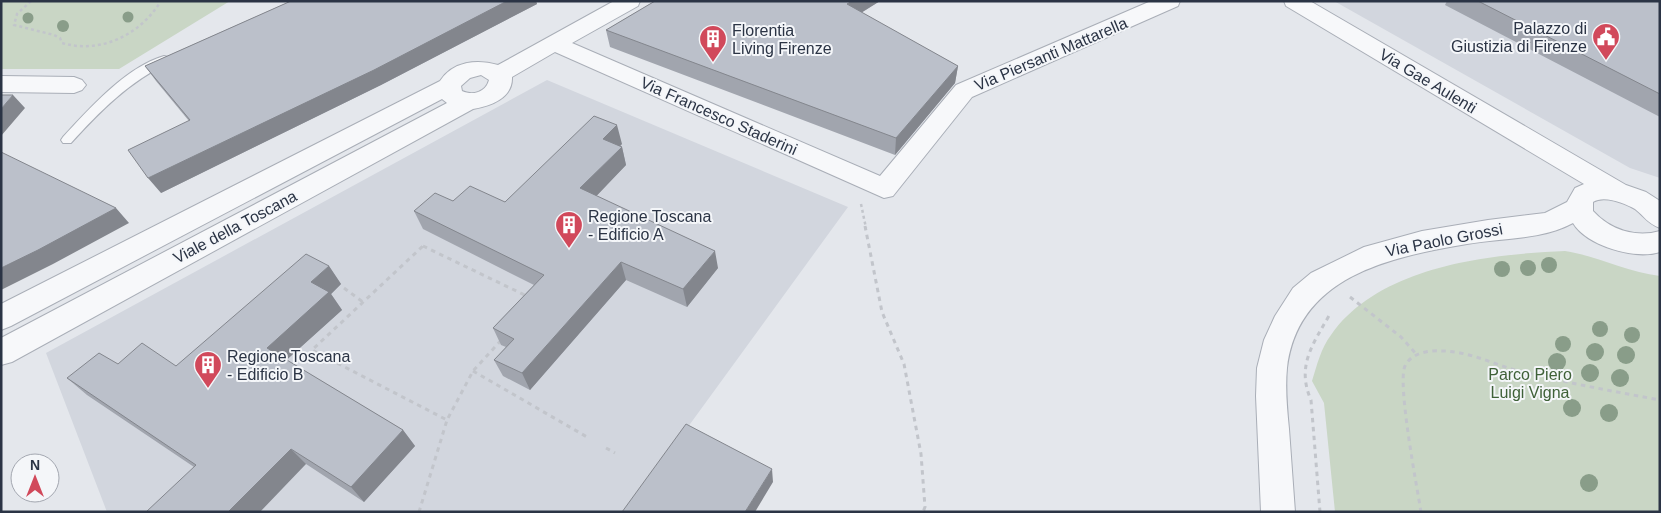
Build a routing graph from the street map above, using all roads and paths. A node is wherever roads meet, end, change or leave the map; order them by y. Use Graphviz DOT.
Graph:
graph roads {
  1 [pos="30,1"];
  2 [pos="158,1"];
  3 [pos="612,1"];
  4 [pos="630,1"];
  5 [pos="1170,1"];
  6 [pos="1294,1"];
  7 [pos="554,43"];
  8 [pos="179,54"];
  9 [pos="494,71"];
  10 [pos="1,84"];
  11 [pos="74,84"];
  12 [pos="459,94"];
  13 [pos="67,140"];
  14 [pos="1562,161"];
  15 [pos="879,186"];
  16 [pos="1616,191"];
  17 [pos="1582,201"];
  18 [pos="1660,218"];
  19 [pos="1550,223"];
  20 [pos="1608,236"];
  21 [pos="1660,241"];
  22 [pos="344,288"];
  23 [pos="1357,290"];
  24 [pos="1345,293"];
  25 [pos="1349,296"];
  26 [pos="1345,300"];
  27 [pos="363,302"];
  28 [pos="1336,309"];
  29 [pos="1,318"];
  30 [pos="1,352"];
  31 [pos="1417,355"];
  32 [pos="473,371"];
  33 [pos="1660,400"];
  34 [pos="447,420"];
  35 [pos="587,436"];
  36 [pos="606,448"];
  37 [pos="615,453"];
  38 [pos="419,512"];
  39 [pos="923,512"];
  40 [pos="1278,512"];
  41 [pos="1320,512"];
  42 [pos="1421,512"];
  1 -- 2 [label="path"];
  3 -- 9 [label="street, Viale della Toscana"];
  4 -- 7 [label="street, Viale della Toscana"];
  5 -- 15 [label="street, Via Piersanti Mattarella"];
  6 -- 14 [label="street, Via Gae Aulenti"];
  7 -- 9 [label="street, Viale della Toscana"];
  7 -- 15 [label="street, Via Francesco Staderini"];
  8 -- 13 [label="lane"];
  9 -- 12 [label="street, Viale della Toscana"];
  9 -- 12 [label="street, Viale della Toscana"];
  10 -- 11 [label="street"];
  12 -- 29 [label="street, Viale della Toscana"];
  12 -- 30 [label="street, Viale della Toscana"];
  14 -- 16 [label="street, Via Gae Aulenti"];
  14 -- 17 [label="street, Via Gae Aulenti"];
  15 -- 39 [label="path"];
  16 -- 17 [label="street, Via Paolo Grossi"];
  16 -- 18 [label="street, Via Paolo Grossi"];
  17 -- 19 [label="street, Via Paolo Grossi"];
  17 -- 20 [label="street, Via Paolo Grossi"];
  19 -- 20 [label="street, Via Paolo Grossi"];
  19 -- 40 [label="street, Via Paolo Grossi"];
  20 -- 21 [label="street, Via Paolo Grossi"];
  22 -- 27 [label="path"];
  23 -- 25 [label="path"];
  24 -- 25 [label="path"];
  25 -- 26 [label="path"];
  25 -- 31 [label="path"];
  27 -- 32 [label="path"];
  27 -- 34 [label="path"];
  28 -- 41 [label="path"];
  31 -- 33 [label="path"];
  31 -- 42 [label="path"];
  32 -- 34 [label="path"];
  32 -- 35 [label="path"];
  34 -- 38 [label="path"];
  36 -- 37 [label="path"];
}
